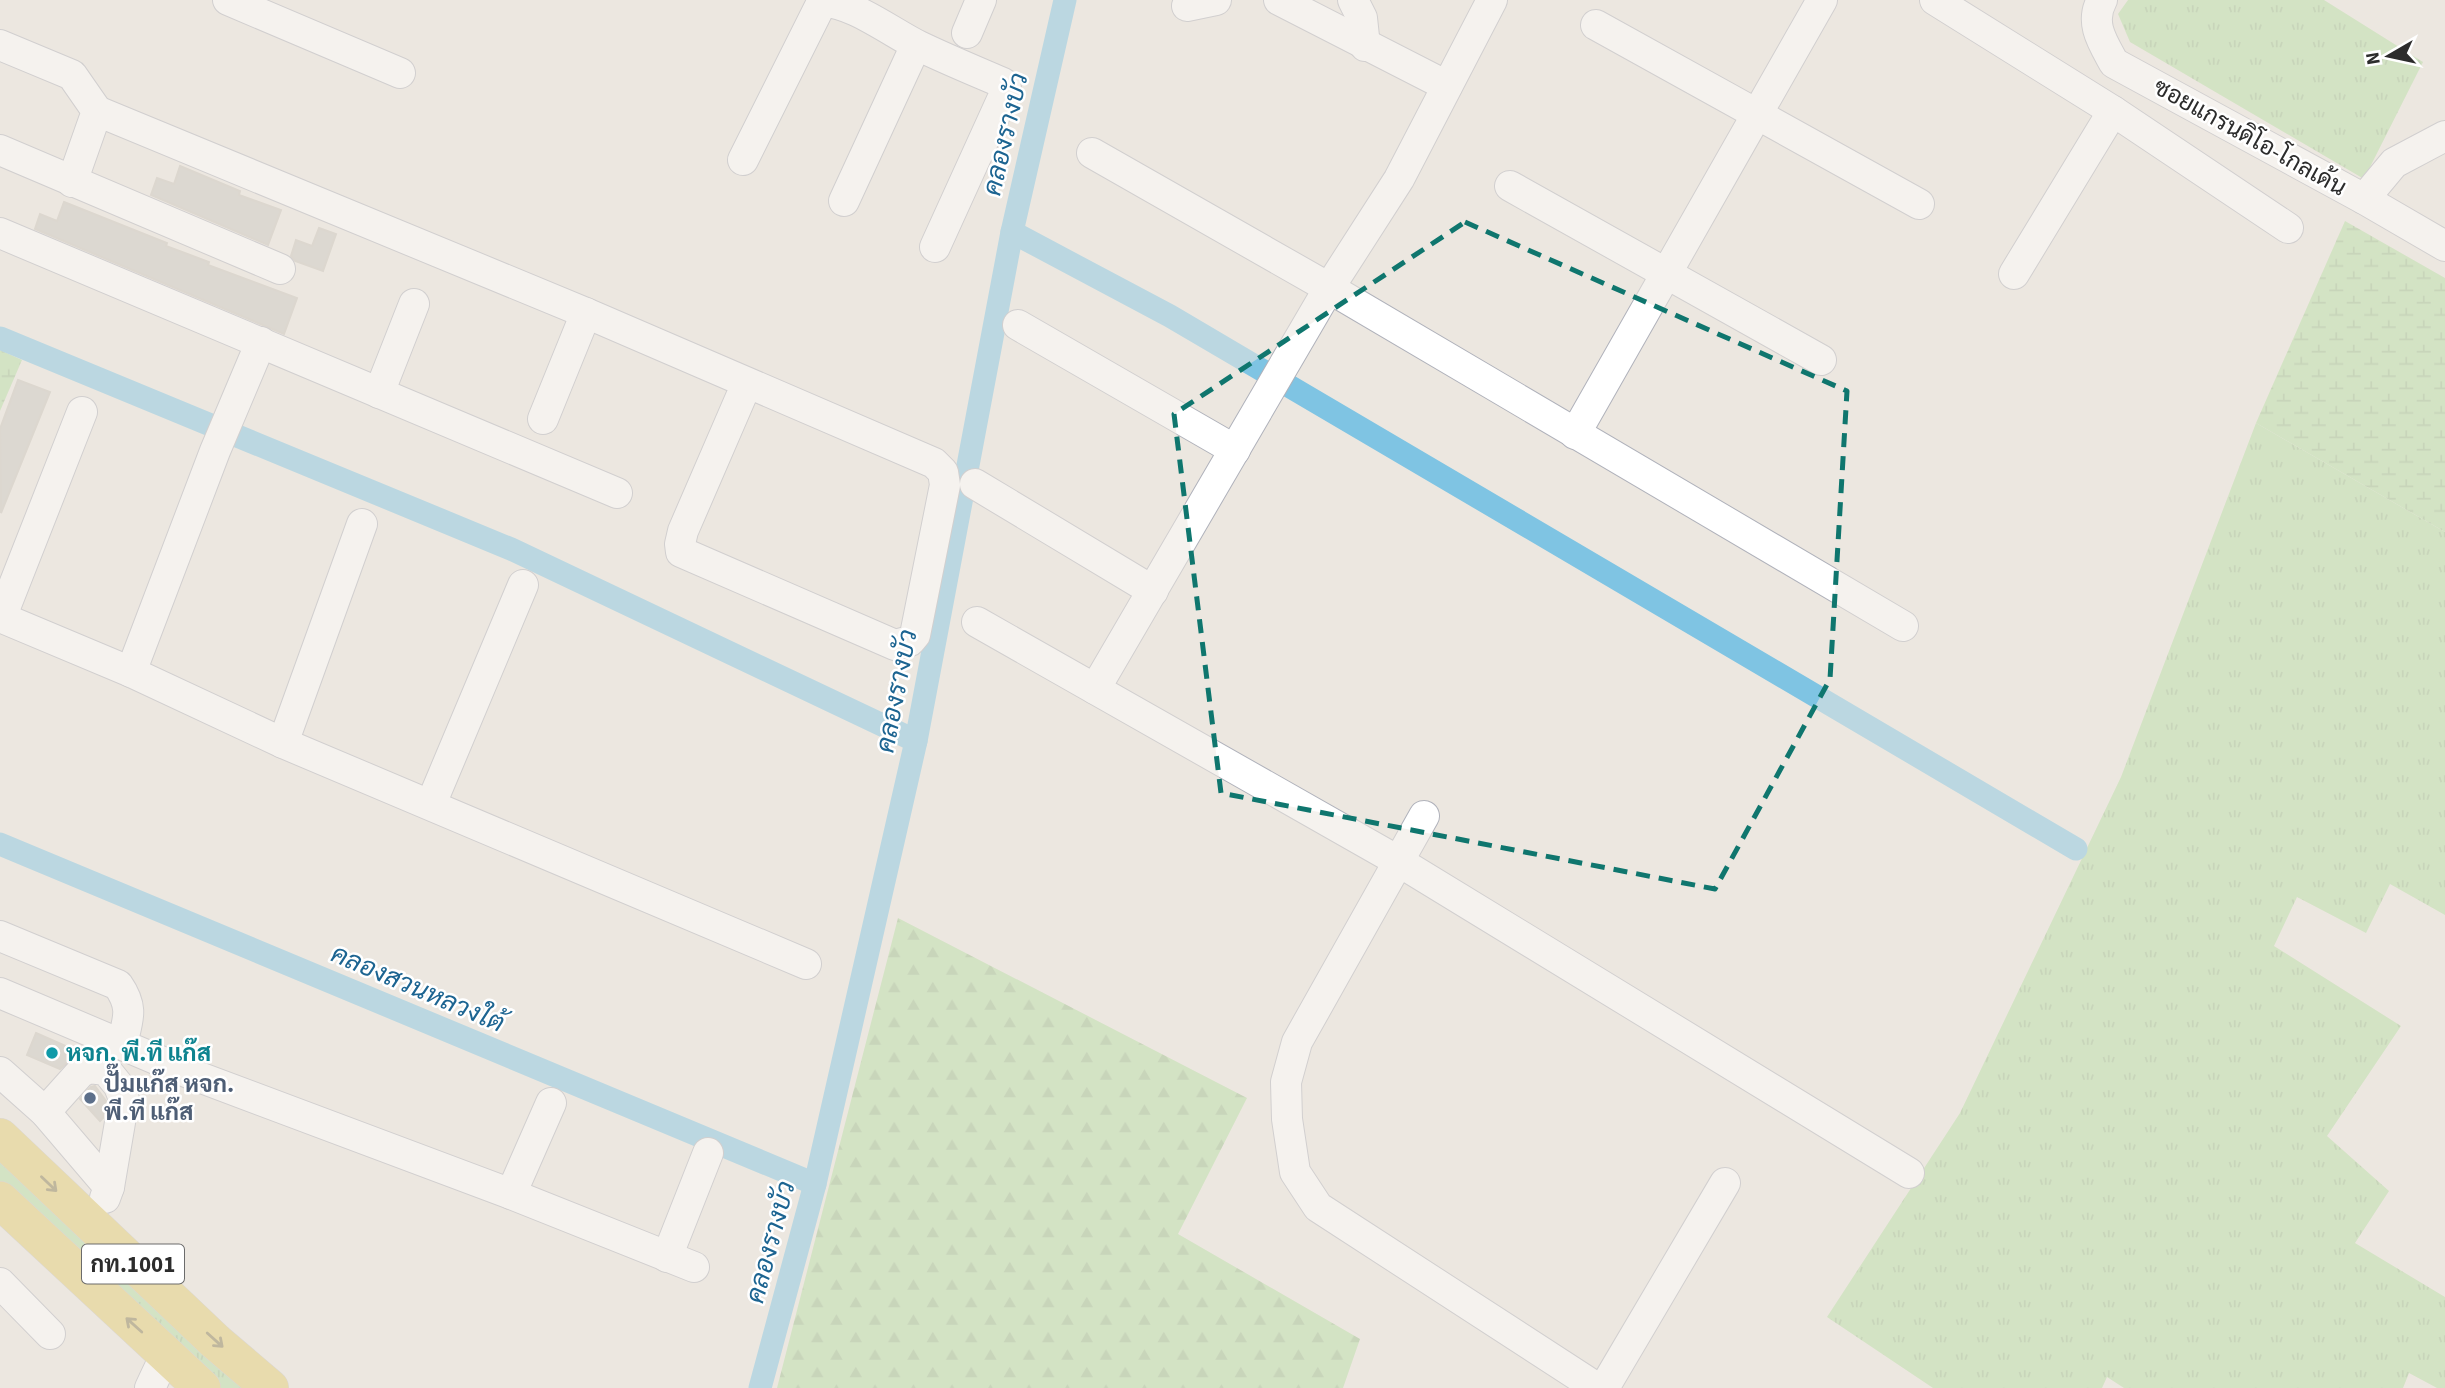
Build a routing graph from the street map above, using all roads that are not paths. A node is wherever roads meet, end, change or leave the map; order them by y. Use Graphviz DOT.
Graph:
graph roads {
  1 [pos="228,0"];
  2 [pos="981,0"];
  3 [pos="1216,0"];
  4 [pos="1279,0"];
  5 [pos="1353,0"];
  6 [pos="1492,0"];
  7 [pos="1822,0"];
  8 [pos="1935,0"];
  9 [pos="2102,0"];
  10 [pos="866,6"];
  11 [pos="1187,6"];
  12 [pos="1596,25"];
  13 [pos="967,33"];
  14 [pos="916,44"];
  15 [pos="0,45"];
  16 [pos="1365,46"];
  17 [pos="400,73"];
  18 [pos="1447,86"];
  19 [pos="97,111"];
  20 [pos="2113,111"];
  21 [pos="1756,114"];
  22 [pos="2445,136"];
  23 [pos="0,150"];
  24 [pos="1092,153"];
  25 [pos="743,160"];
  26 [pos="72,182"];
  27 [pos="1510,186"];
  28 [pos="2364,199"];
  29 [pos="844,201"];
  30 [pos="1919,204"];
  31 [pos="2288,228"];
  32 [pos="0,233"];
  33 [pos="2445,246"];
  34 [pos="935,247"];
  35 [pos="280,269"];
  36 [pos="1665,274"];
  37 [pos="2014,274"];
  38 [pos="1329,288"];
  39 [pos="414,304"];
  40 [pos="586,313"];
  41 [pos="1018,325"];
  42 [pos="261,342"];
  43 [pos="1821,360"];
  44 [pos="747,383"];
  45 [pos="379,393"];
  46 [pos="82,412"];
  47 [pos="543,419"];
  48 [pos="1575,434"];
  49 [pos="1235,450"];
  50 [pos="975,484"];
  51 [pos="617,493"];
  52 [pos="362,524"];
  53 [pos="523,585"];
  54 [pos="1153,591"];
  55 [pos="0,618"];
  56 [pos="977,622"];
  57 [pos="1903,626"];
  58 [pos="131,672"];
  59 [pos="1096,689"];
  60 [pos="283,743"];
  61 [pos="431,804"];
  62 [pos="1424,816"];
  63 [pos="1398,861"];
  64 [pos="0,936"];
  65 [pos="806,964"];
  66 [pos="0,993"];
  67 [pos="122,1044"];
  68 [pos="0,1072"];
  69 [pos="551,1103"];
  70 [pos="45,1112"];
  71 [pos="0,1137"];
  72 [pos="708,1153"];
  73 [pos="1909,1173"];
  74 [pos="1726,1183"];
  75 [pos="109,1187"];
  76 [pos="511,1194"];
  77 [pos="0,1200"];
  78 [pos="94,1228"];
  79 [pos="0,1283"];
  80 [pos="50,1334"];
  81 [pos="166,1354"];
  82 [pos="149,1388"];
  83 [pos="202,1388"];
  84 [pos="270,1388"];
  85 [pos="1597,1388"];
  86 [pos="1604,1388"];
  1 -- 17 [label="street"];
  2 -- 13 [label="street"];
  3 -- 11 [label="street"];
  4 -- 16 [label="street"];
  5 -- 16 [label="street"];
  6 -- 18 [label="street"];
  7 -- 21 [label="street"];
  8 -- 20 [label="street"];
  9 -- 28 [label="street, ซอยแกรนดิโอ-โกลเด้น"];
  10 -- 14 [label="street"];
  10 -- 25 [label="street"];
  12 -- 21 [label="street"];
  14 -- 29 [label="street"];
  14 -- 34 [label="street"];
  15 -- 19 [label="street"];
  16 -- 18 [label="street"];
  18 -- 38 [label="street"];
  19 -- 26 [label="street"];
  19 -- 40 [label="street"];
  20 -- 31 [label="street"];
  20 -- 37 [label="street"];
  21 -- 30 [label="street"];
  21 -- 36 [label="street"];
  22 -- 28 [label="street"];
  23 -- 26 [label="street"];
  24 -- 38 [label="street"];
  26 -- 35 [label="street"];
  27 -- 36 [label="street"];
  28 -- 33 [label="street, ซอยแกรนดิโอ-โกลเด้น"];
  32 -- 42 [label="street"];
  36 -- 43 [label="street"];
  36 -- 48 [label="street"];
  38 -- 48 [label="street"];
  38 -- 49 [label="street"];
  39 -- 45 [label="street"];
  40 -- 44 [label="street"];
  40 -- 47 [label="street"];
  41 -- 49 [label="street"];
  42 -- 45 [label="street"];
  42 -- 58 [label="street"];
  44 -- 44 [label="street"];
  45 -- 51 [label="street"];
  46 -- 55 [label="street"];
  48 -- 57 [label="street"];
  49 -- 54 [label="street"];
  50 -- 54 [label="street"];
  52 -- 60 [label="street"];
  53 -- 61 [label="street"];
  54 -- 59 [label="street"];
  55 -- 58 [label="street"];
  56 -- 59 [label="street"];
  58 -- 60 [label="street"];
  59 -- 63 [label="street"];
  60 -- 61 [label="street"];
  61 -- 65 [label="street"];
  62 -- 63 [label="street"];
  63 -- 73 [label="street"];
  63 -- 85 [label="street"];
  64 -- 67 [label="street"];
  66 -- 67 [label="street"];
  67 -- 76 [label="street"];
  68 -- 70 [label="street"];
  69 -- 76 [label="street"];
  70 -- 75 [label="street"];
  70 -- 75 [label="street"];
  71 -- 78 [label="main road, กท.1001, one-way"];
  72 -- 76 [label="street"];
  74 -- 86 [label="street"];
  75 -- 78 [label="street"];
  81 -- 77 [label="main road, กท.1001, one-way"];
  78 -- 84 [label="main road, กท.1001, one-way"];
  79 -- 80 [label="street"];
  81 -- 82 [label="street"];
  81 -- 83 [label="main road, กท.1001"];
}
